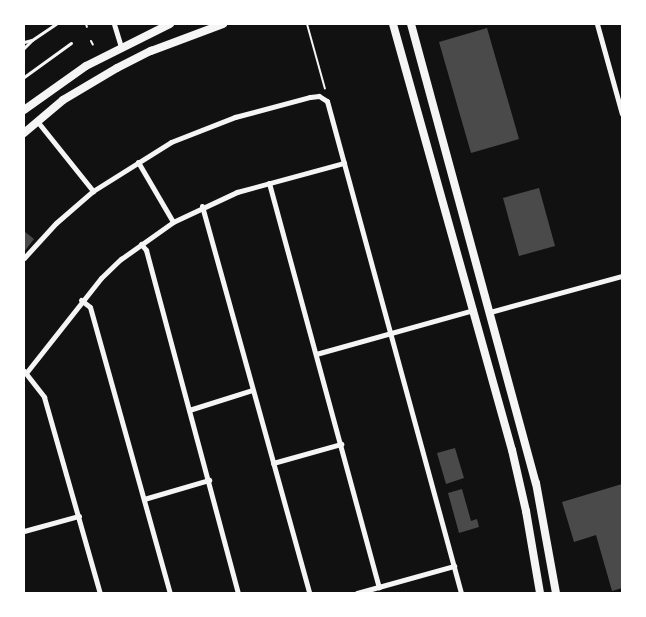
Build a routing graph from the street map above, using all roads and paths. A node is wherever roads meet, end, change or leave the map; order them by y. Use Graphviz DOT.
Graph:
graph roads {
  1 [pos="56,24"];
  2 [pos="86,24"];
  3 [pos="114,24"];
  4 [pos="170,24"];
  5 [pos="224,24"];
  6 [pos="307,24"];
  7 [pos="393,24"];
  8 [pos="411,24"];
  9 [pos="597,24"];
  10 [pos="87,27"];
  11 [pos="32,40"];
  12 [pos="91,41"];
  13 [pos="24,42"];
  14 [pos="71,43"];
  15 [pos="93,45"];
  16 [pos="121,46"];
  17 [pos="24,48"];
  18 [pos="24,76"];
  19 [pos="327,101"];
  20 [pos="24,110"];
  21 [pos="622,114"];
  22 [pos="37,121"];
  23 [pos="24,133"];
  24 [pos="138,162"];
  25 [pos="344,163"];
  26 [pos="269,183"];
  27 [pos="93,191"];
  28 [pos="202,206"];
  29 [pos="173,222"];
  30 [pos="142,244"];
  31 [pos="24,258"];
  32 [pos="622,276"];
  33 [pos="81,300"];
  34 [pos="474,310"];
  35 [pos="490,312"];
  36 [pos="390,333"];
  37 [pos="316,354"];
  38 [pos="25,372"];
  39 [pos="252,390"];
  40 [pos="189,410"];
  41 [pos="341,444"];
  42 [pos="273,463"];
  43 [pos="209,480"];
  44 [pos="144,499"];
  45 [pos="79,516"];
  46 [pos="24,531"];
  47 [pos="454,566"];
  48 [pos="379,587"];
  49 [pos="100,593"];
  50 [pos="170,593"];
  51 [pos="238,593"];
  52 [pos="309,593"];
  53 [pos="357,593"];
  54 [pos="461,593"];
  55 [pos="540,593"];
  56 [pos="556,593"];
  1 -- 11 [label="lane"];
  2 -- 10 [label="path"];
  3 -- 16 [label="street"];
  4 -- 16 [label="street"];
  5 -- 22 [label="street"];
  6 -- 19 [label="path"];
  7 -- 34 [label="street"];
  8 -- 35 [label="street"];
  9 -- 21 [label="street"];
  11 -- 13 [label="lane"];
  11 -- 17 [label="lane"];
  12 -- 15 [label="path"];
  14 -- 18 [label="lane"];
  16 -- 20 [label="street"];
  19 -- 24 [label="street"];
  19 -- 25 [label="street"];
  22 -- 23 [label="street"];
  22 -- 27 [label="street"];
  24 -- 27 [label="street"];
  24 -- 29 [label="street"];
  25 -- 26 [label="street"];
  25 -- 36 [label="street"];
  26 -- 28 [label="street"];
  26 -- 37 [label="street"];
  27 -- 31 [label="street"];
  28 -- 29 [label="street"];
  28 -- 39 [label="street"];
  29 -- 30 [label="street"];
  30 -- 33 [label="street"];
  30 -- 40 [label="street"];
  32 -- 35 [label="street"];
  33 -- 38 [label="street"];
  33 -- 44 [label="street"];
  34 -- 36 [label="street"];
  34 -- 55 [label="street"];
  35 -- 56 [label="street"];
  36 -- 37 [label="street"];
  36 -- 47 [label="street"];
  37 -- 41 [label="street"];
  38 -- 45 [label="street"];
  39 -- 40 [label="street"];
  39 -- 42 [label="street"];
  40 -- 43 [label="street"];
  41 -- 42 [label="street"];
  41 -- 48 [label="street"];
  42 -- 52 [label="street"];
  43 -- 44 [label="street"];
  43 -- 51 [label="street"];
  44 -- 50 [label="street"];
  45 -- 46 [label="street"];
  45 -- 49 [label="street"];
  47 -- 48 [label="street"];
  47 -- 54 [label="street"];
  48 -- 53 [label="street"];
}
